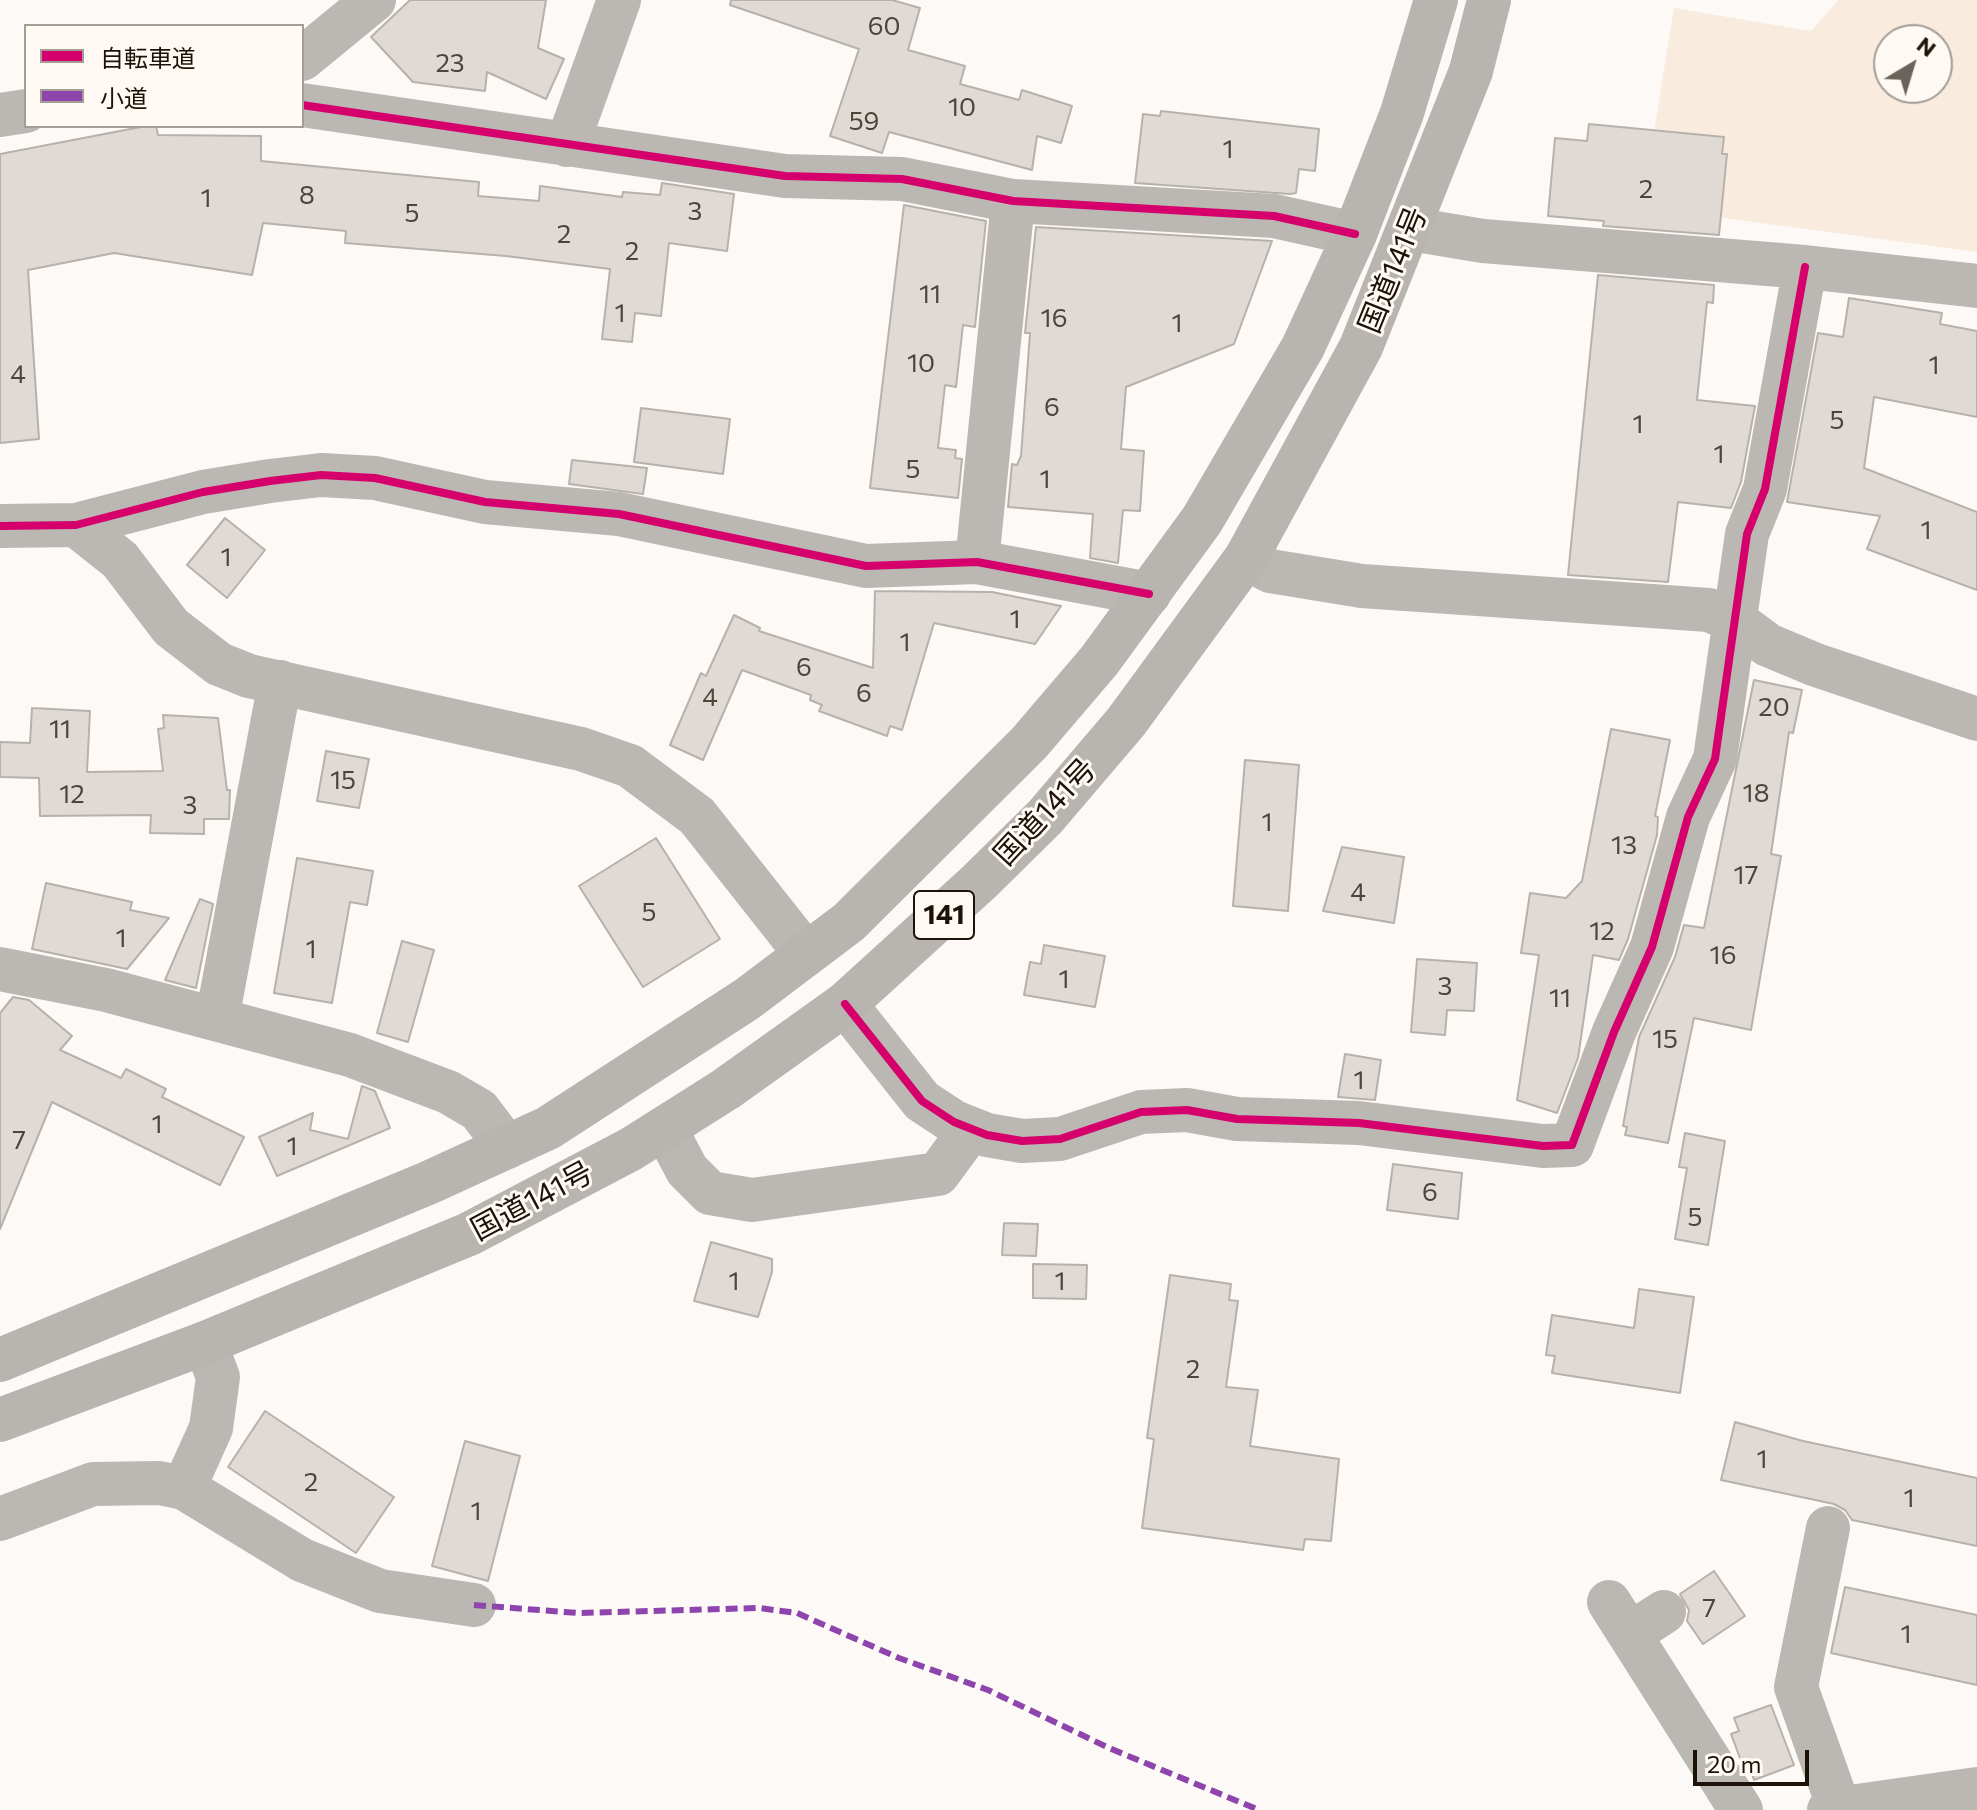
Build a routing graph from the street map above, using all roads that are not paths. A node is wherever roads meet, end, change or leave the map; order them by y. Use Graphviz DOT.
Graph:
graph roads {
  1 [pos="374,0"];
  2 [pos="619,0"];
  3 [pos="1436,0"];
  4 [pos="1489,0"];
  5 [pos="304,57"];
  6 [pos="304,105"];
  7 [pos="24,111"];
  8 [pos="0,115"];
  9 [pos="567,145"];
  10 [pos="1013,201"];
  11 [pos="1411,229"];
  12 [pos="1355,234"];
  13 [pos="1805,267"];
  14 [pos="1977,286"];
  15 [pos="76,525"];
  16 [pos="0,526"];
  17 [pos="1246,558"];
  18 [pos="977,562"];
  19 [pos="1149,594"];
  20 [pos="1737,622"];
  21 [pos="280,682"];
  22 [pos="1977,719"];
  23 [pos="806,954"];
  24 [pos="0,969"];
  25 [pos="845,1004"];
  26 [pos="217,1019"];
  27 [pos="665,1128"];
  28 [pos="971,1129"];
  29 [pos="507,1147"];
  30 [pos="205,1343"];
  31 [pos="0,1360"];
  32 [pos="0,1420"];
  33 [pos="184,1488"];
  34 [pos="0,1519"];
  35 [pos="1828,1528"];
  36 [pos="474,1605"];
  37 [pos="1634,1616"];
  38 [pos="1977,1789"];
  39 [pos="1834,1809"];
  40 [pos="1741,1810"];
  1 -- 5 [label="street"];
  2 -- 9 [label="street"];
  3 -- 12 [label="highway, 国道141号 / 141"];
  4 -- 11 [label="highway, 国道141号 / 141"];
  6 -- 9 [label="street"];
  7 -- 8 [label="street"];
  9 -- 10 [label="street"];
  10 -- 12 [label="street"];
  10 -- 18 [label="street"];
  11 -- 13 [label="street"];
  11 -- 17 [label="highway, 国道141号 / 141"];
  12 -- 19 [label="highway, 国道141号 / 141"];
  13 -- 14 [label="street"];
  13 -- 20 [label="street"];
  15 -- 16 [label="street"];
  15 -- 18 [label="street"];
  15 -- 21 [label="street"];
  17 -- 20 [label="street"];
  17 -- 25 [label="highway, 国道141号 / 141"];
  18 -- 19 [label="street"];
  19 -- 23 [label="highway, 国道141号 / 141"];
  20 -- 22 [label="street"];
  20 -- 28 [label="street"];
  21 -- 23 [label="street"];
  21 -- 26 [label="street"];
  23 -- 29 [label="highway, 国道141号 / 141"];
  24 -- 26 [label="street"];
  25 -- 27 [label="highway, 国道141号 / 141"];
  25 -- 28 [label="street"];
  26 -- 29 [label="street"];
  27 -- 28 [label="street"];
  27 -- 30 [label="highway, 国道141号 / 141"];
  29 -- 31 [label="highway, 国道141号 / 141"];
  30 -- 32 [label="highway, 国道141号 / 141"];
  30 -- 33 [label="street"];
  33 -- 34 [label="street"];
  33 -- 36 [label="street"];
  35 -- 39 [label="street"];
  37 -- 40 [label="street"];
  38 -- 39 [label="street"];
}
